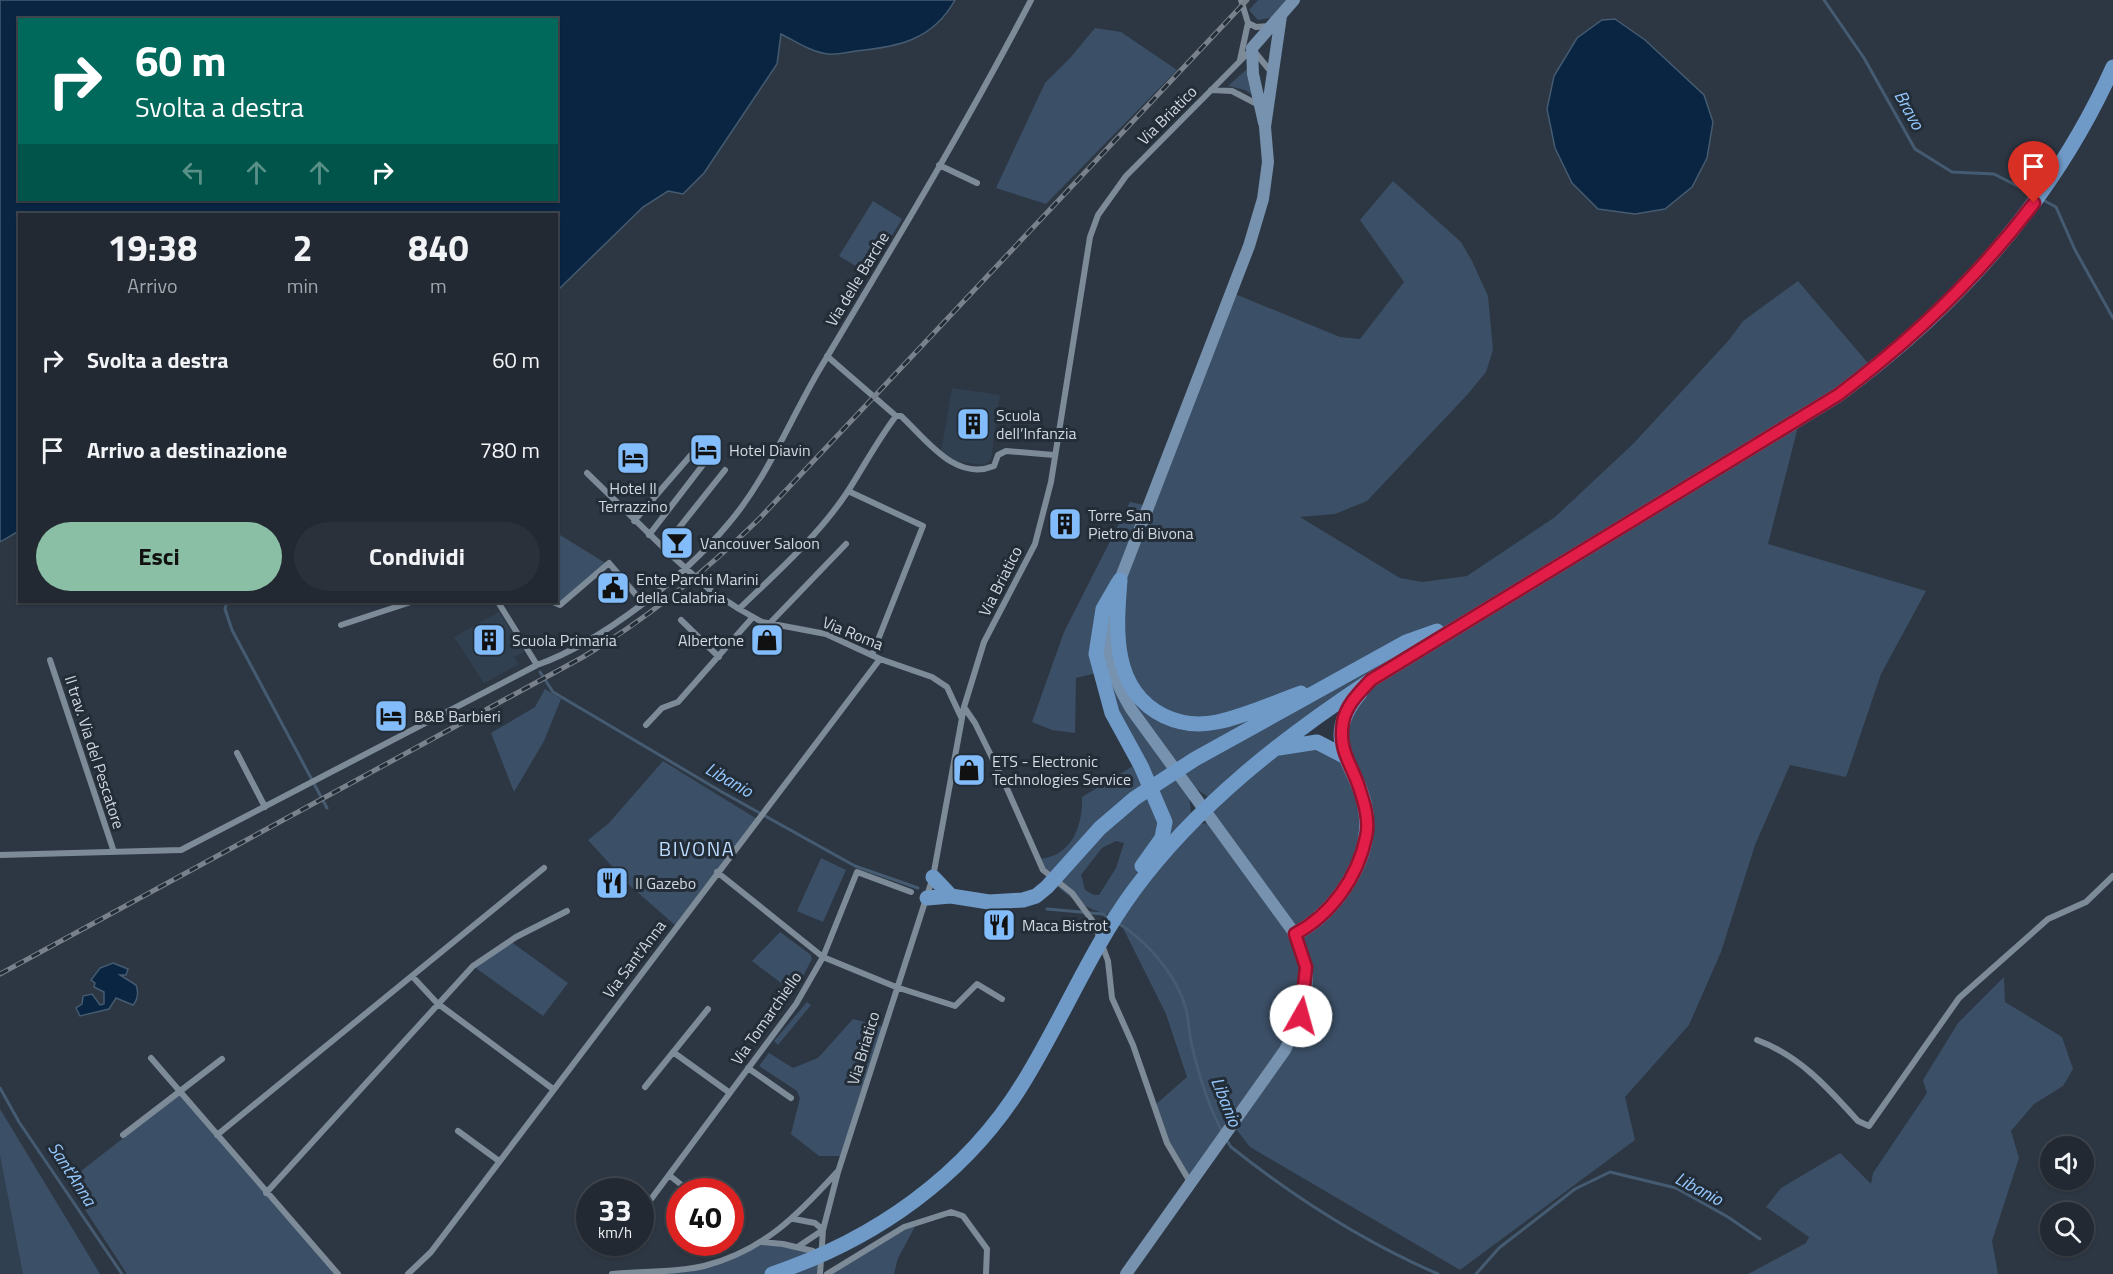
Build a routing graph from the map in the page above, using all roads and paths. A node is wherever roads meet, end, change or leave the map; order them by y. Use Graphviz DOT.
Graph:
graph roads {
  1 [pos="1031,0"];
  2 [pos="1240,0"];
  3 [pos="1294,0"];
  4 [pos="1281,16"];
  5 [pos="1248,23"];
  6 [pos="1272,26"];
  7 [pos="1256,27"];
  8 [pos="1249,43"];
  9 [pos="1239,62"];
  10 [pos="2113,67"];
  11 [pos="1272,74"];
  12 [pos="1212,90"];
  13 [pos="1257,104"];
  14 [pos="1265,127"];
  15 [pos="939,165"];
  16 [pos="977,183"];
  17 [pos="827,356"];
  18 [pos="896,416"];
  19 [pos="692,455"];
  20 [pos="1054,455"];
  21 [pos="709,457"];
  22 [pos="725,470"];
  23 [pos="587,473"];
  24 [pos="848,491"];
  25 [pos="634,521"];
  26 [pos="649,535"];
  27 [pos="846,544"];
  28 [pos="663,548"];
  29 [pos="686,566"];
  30 [pos="1120,580"];
  31 [pos="408,603"];
  32 [pos="499,603"];
  33 [pos="555,603"];
  34 [pos="643,603"];
  35 [pos="739,609"];
  36 [pos="752,618"];
  37 [pos="681,620"];
  38 [pos="1465,621"];
  39 [pos="771,623"];
  40 [pos="341,625"];
  41 [pos="872,655"];
  42 [pos="719,657"];
  43 [pos="880,659"];
  44 [pos="50,660"];
  45 [pos="537,665"];
  46 [pos="1340,680"];
  47 [pos="1371,680"];
  48 [pos="964,707"];
  49 [pos="961,717"];
  50 [pos="646,725"];
  51 [pos="1273,749"];
  52 [pos="237,753"];
  53 [pos="1344,756"];
  54 [pos="265,807"];
  55 [pos="114,852"];
  56 [pos="0,855"];
  57 [pos="544,868"];
  58 [pos="717,872"];
  59 [pos="2113,876"];
  60 [pos="933,877"];
  61 [pos="1134,890"];
  62 [pos="911,892"];
  63 [pos="951,896"];
  64 [pos="927,898"];
  65 [pos="567,911"];
  66 [pos="1295,934"];
  67 [pos="823,957"];
  68 [pos="412,976"];
  69 [pos="896,987"];
  70 [pos="1002,999"];
  71 [pos="437,1003"];
  72 [pos="708,1010"];
  73 [pos="1757,1040"];
  74 [pos="673,1052"];
  75 [pos="151,1058"];
  76 [pos="222,1059"];
  77 [pos="748,1068"];
  78 [pos="645,1086"];
  79 [pos="554,1089"];
  80 [pos="181,1093"];
  81 [pos="730,1094"];
  82 [pos="791,1098"];
  83 [pos="458,1131"];
  84 [pos="123,1135"];
  85 [pos="217,1135"];
  86 [pos="499,1161"];
  87 [pos="838,1172"];
  88 [pos="669,1176"];
  89 [pos="672,1178"];
  90 [pos="1191,1182"];
  91 [pos="266,1193"];
  92 [pos="654,1196"];
  93 [pos="794,1219"];
  94 [pos="823,1230"];
  95 [pos="761,1242"];
  96 [pos="799,1246"];
  97 [pos="820,1271"];
  98 [pos="338,1274"];
  99 [pos="408,1274"];
  100 [pos="612,1274"];
  101 [pos="772,1274"];
  102 [pos="827,1274"];
  103 [pos="986,1274"];
  104 [pos="1126,1274"];
  1 -- 15 [label="street, Via delle Barche"];
  2 -- 5 [label="street"];
  3 -- 4 [label="street"];
  4 -- 6 [label="street"];
  4 -- 11 [label="street"];
  5 -- 7 [label="street"];
  5 -- 8 [label="street"];
  6 -- 7 [label="street"];
  6 -- 8 [label="street"];
  7 -- 8 [label="street"];
  8 -- 9 [label="street, Via Briatico"];
  8 -- 9 [label="street"];
  8 -- 11 [label="street"];
  8 -- 13 [label="street"];
  9 -- 12 [label="street, Via Briatico"];
  10 -- 38 [label="main road"];
  11 -- 14 [label="street"];
  12 -- 13 [label="street"];
  12 -- 20 [label="street, Via Briatico"];
  13 -- 14 [label="street"];
  14 -- 30 [label="street"];
  15 -- 16 [label="street"];
  15 -- 17 [label="street, Via delle Barche"];
  17 -- 18 [label="street"];
  17 -- 29 [label="street, Via delle Barche"];
  18 -- 20 [label="street"];
  18 -- 24 [label="street"];
  19 -- 25 [label="street"];
  20 -- 48 [label="street, Via Briatico"];
  21 -- 26 [label="street"];
  22 -- 28 [label="street"];
  23 -- 25 [label="street, Via Roma"];
  24 -- 35 [label="street"];
  24 -- 41 [label="street"];
  25 -- 26 [label="street, Via Roma"];
  26 -- 28 [label="street, Via Roma"];
  27 -- 39 [label="street"];
  28 -- 29 [label="street, Via Roma"];
  29 -- 34 [label="street, Via delle Barche"];
  29 -- 35 [label="street, Via Roma"];
  30 -- 46 [label="main road"];
  30 -- 61 [label="main road"];
  30 -- 66 [label="street"];
  31 -- 40 [label="street"];
  32 -- 45 [label="street"];
  33 -- 34 [label="street"];
  34 -- 45 [label="street, Via delle Barche"];
  35 -- 36 [label="street, Via Roma"];
  36 -- 39 [label="street, Via Roma"];
  36 -- 42 [label="street"];
  37 -- 42 [label="street"];
  38 -- 46 [label="main road"];
  38 -- 47 [label="main road"];
  39 -- 41 [label="street, Via Roma"];
  41 -- 43 [label="street, Via Roma"];
  42 -- 50 [label="street"];
  43 -- 49 [label="street, Via Roma"];
  43 -- 58 [label="street, Via Sant'Anna"];
  44 -- 55 [label="street, II trav. Via del Pescatore"];
  45 -- 54 [label="street, Via delle Barche"];
  46 -- 63 [label="main road"];
  47 -- 51 [label="main road"];
  47 -- 53 [label="main road"];
  48 -- 49 [label="street, Via Briatico"];
  48 -- 90 [label="street"];
  49 -- 60 [label="street, Via Briatico"];
  51 -- 53 [label="main road"];
  51 -- 61 [label="main road"];
  52 -- 54 [label="street"];
  53 -- 66 [label="main road"];
  54 -- 55 [label="street, Via delle Barche"];
  55 -- 56 [label="street, Via delle Barche"];
  57 -- 68 [label="street"];
  58 -- 67 [label="street"];
  58 -- 79 [label="street, Via Sant'Anna"];
  59 -- 73 [label="street"];
  60 -- 63 [label="main road"];
  60 -- 64 [label="street, Via Briatico"];
  61 -- 101 [label="main road"];
  62 -- 67 [label="street, Via Tomarchiello"];
  63 -- 64 [label="main road"];
  64 -- 69 [label="street, Via Briatico"];
  65 -- 71 [label="street"];
  66 -- 90 [label="street"];
  67 -- 69 [label="street"];
  67 -- 77 [label="street, Via Tomarchiello"];
  68 -- 71 [label="street"];
  68 -- 85 [label="street"];
  69 -- 70 [label="street"];
  69 -- 87 [label="street, Via Briatico"];
  71 -- 79 [label="street"];
  71 -- 91 [label="street"];
  72 -- 74 [label="street"];
  74 -- 78 [label="street"];
  74 -- 81 [label="street"];
  75 -- 80 [label="street"];
  76 -- 80 [label="street"];
  77 -- 81 [label="street, Via Tomarchiello"];
  77 -- 82 [label="street"];
  79 -- 86 [label="street, Via Sant'Anna"];
  80 -- 84 [label="street"];
  80 -- 85 [label="street"];
  81 -- 88 [label="street, Via Tomarchiello"];
  83 -- 86 [label="street"];
  85 -- 91 [label="street"];
  86 -- 99 [label="street, Via Sant'Anna"];
  87 -- 93 [label="street"];
  87 -- 94 [label="street, Via Briatico"];
  88 -- 89 [label="street"];
  88 -- 92 [label="street, Via Tomarchiello"];
  90 -- 104 [label="street"];
  91 -- 98 [label="street"];
  93 -- 94 [label="street"];
  93 -- 95 [label="street"];
  94 -- 96 [label="street"];
  94 -- 97 [label="street, Via Briatico"];
  95 -- 96 [label="street"];
  95 -- 100 [label="street"];
  96 -- 97 [label="street"];
  102 -- 103 [label="street"];
}
